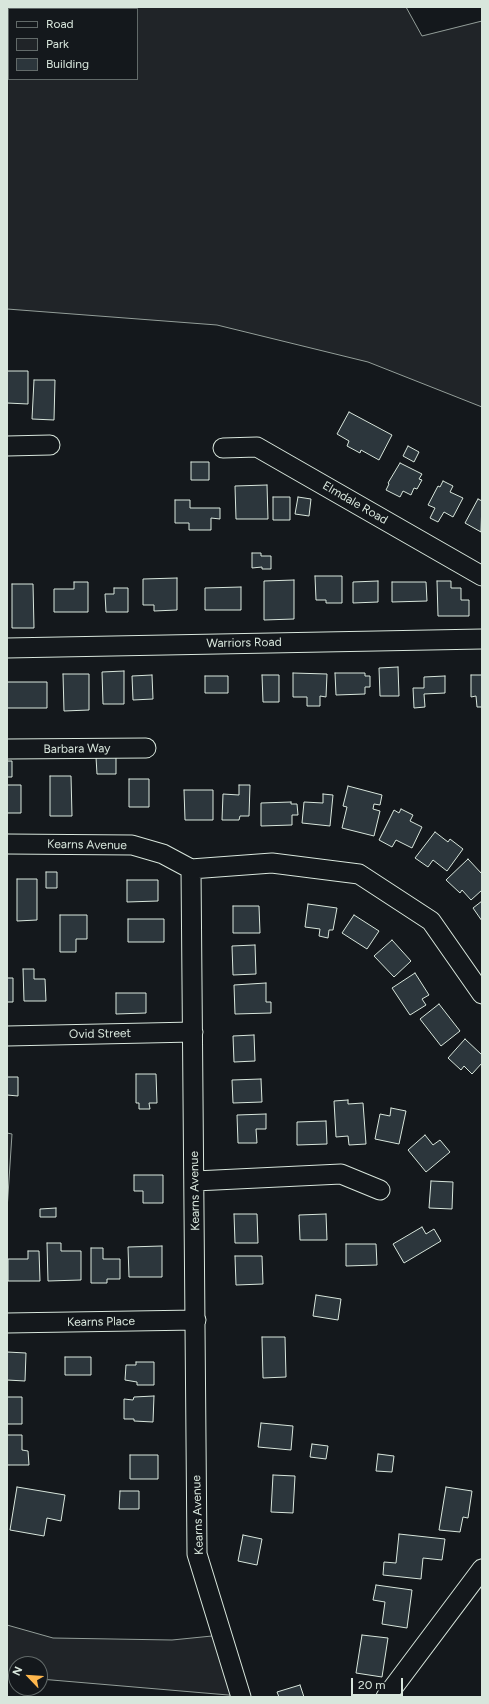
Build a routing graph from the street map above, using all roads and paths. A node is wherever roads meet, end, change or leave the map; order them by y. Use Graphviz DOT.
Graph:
graph roads {
  1 [pos="50,445"];
  2 [pos="7,446"];
  3 [pos="223,448"];
  4 [pos="482,576"];
  5 [pos="482,639"];
  6 [pos="7,648"];
  7 [pos="146,748"];
  8 [pos="7,749"];
  9 [pos="7,844"];
  10 [pos="192,869"];
  11 [pos="482,994"];
  12 [pos="193,1032"];
  13 [pos="7,1036"];
  14 [pos="195,1181"];
  15 [pos="380,1190"];
  16 [pos="196,1320"];
  17 [pos="7,1323"];
  18 [pos="482,1569"];
  19 [pos="240,1697"];
  20 [pos="386,1697"];
  1 -- 2 [label="street"];
  3 -- 4 [label="street, Elmdale Road"];
  5 -- 6 [label="street, Warriors Road"];
  7 -- 8 [label="street, Barbara Way"];
  9 -- 10 [label="street, Kearns Avenue"];
  10 -- 11 [label="street"];
  10 -- 12 [label="street, Kearns Avenue"];
  12 -- 13 [label="street, Ovid Street"];
  12 -- 14 [label="street, Kearns Avenue"];
  14 -- 15 [label="street"];
  14 -- 16 [label="street, Kearns Avenue"];
  16 -- 17 [label="street, Kearns Place"];
  16 -- 19 [label="street, Kearns Avenue"];
  18 -- 20 [label="street"];
}
